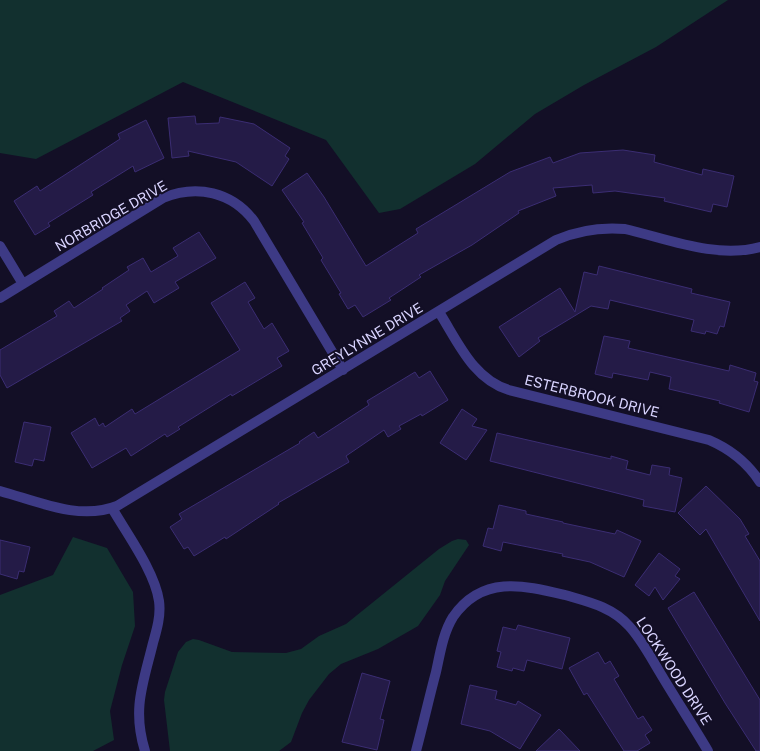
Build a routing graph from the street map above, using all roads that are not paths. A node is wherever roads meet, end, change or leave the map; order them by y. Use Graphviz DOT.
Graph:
graph roads {
  1 [pos="0,246"];
  2 [pos="760,247"];
  3 [pos="23,284"];
  4 [pos="0,298"];
  5 [pos="439,312"];
  6 [pos="343,370"];
  7 [pos="760,482"];
  8 [pos="0,491"];
  9 [pos="112,508"];
  10 [pos="419,750"];
  11 [pos="145,751"];
  12 [pos="708,751"];
  1 -- 3 [label="street"];
  2 -- 5 [label="street, GREYLYNNE DRIVE"];
  3 -- 4 [label="street, NORBRIDGE DRIVE"];
  3 -- 6 [label="street, NORBRIDGE DRIVE"];
  5 -- 6 [label="street, GREYLYNNE DRIVE"];
  5 -- 7 [label="street, ESTERBROOK DRIVE"];
  6 -- 9 [label="street, GREYLYNNE DRIVE"];
  8 -- 9 [label="street, GREYLYNNE DRIVE"];
  9 -- 11 [label="street"];
  10 -- 12 [label="street, LOCKWOOD DRIVE"];
}
